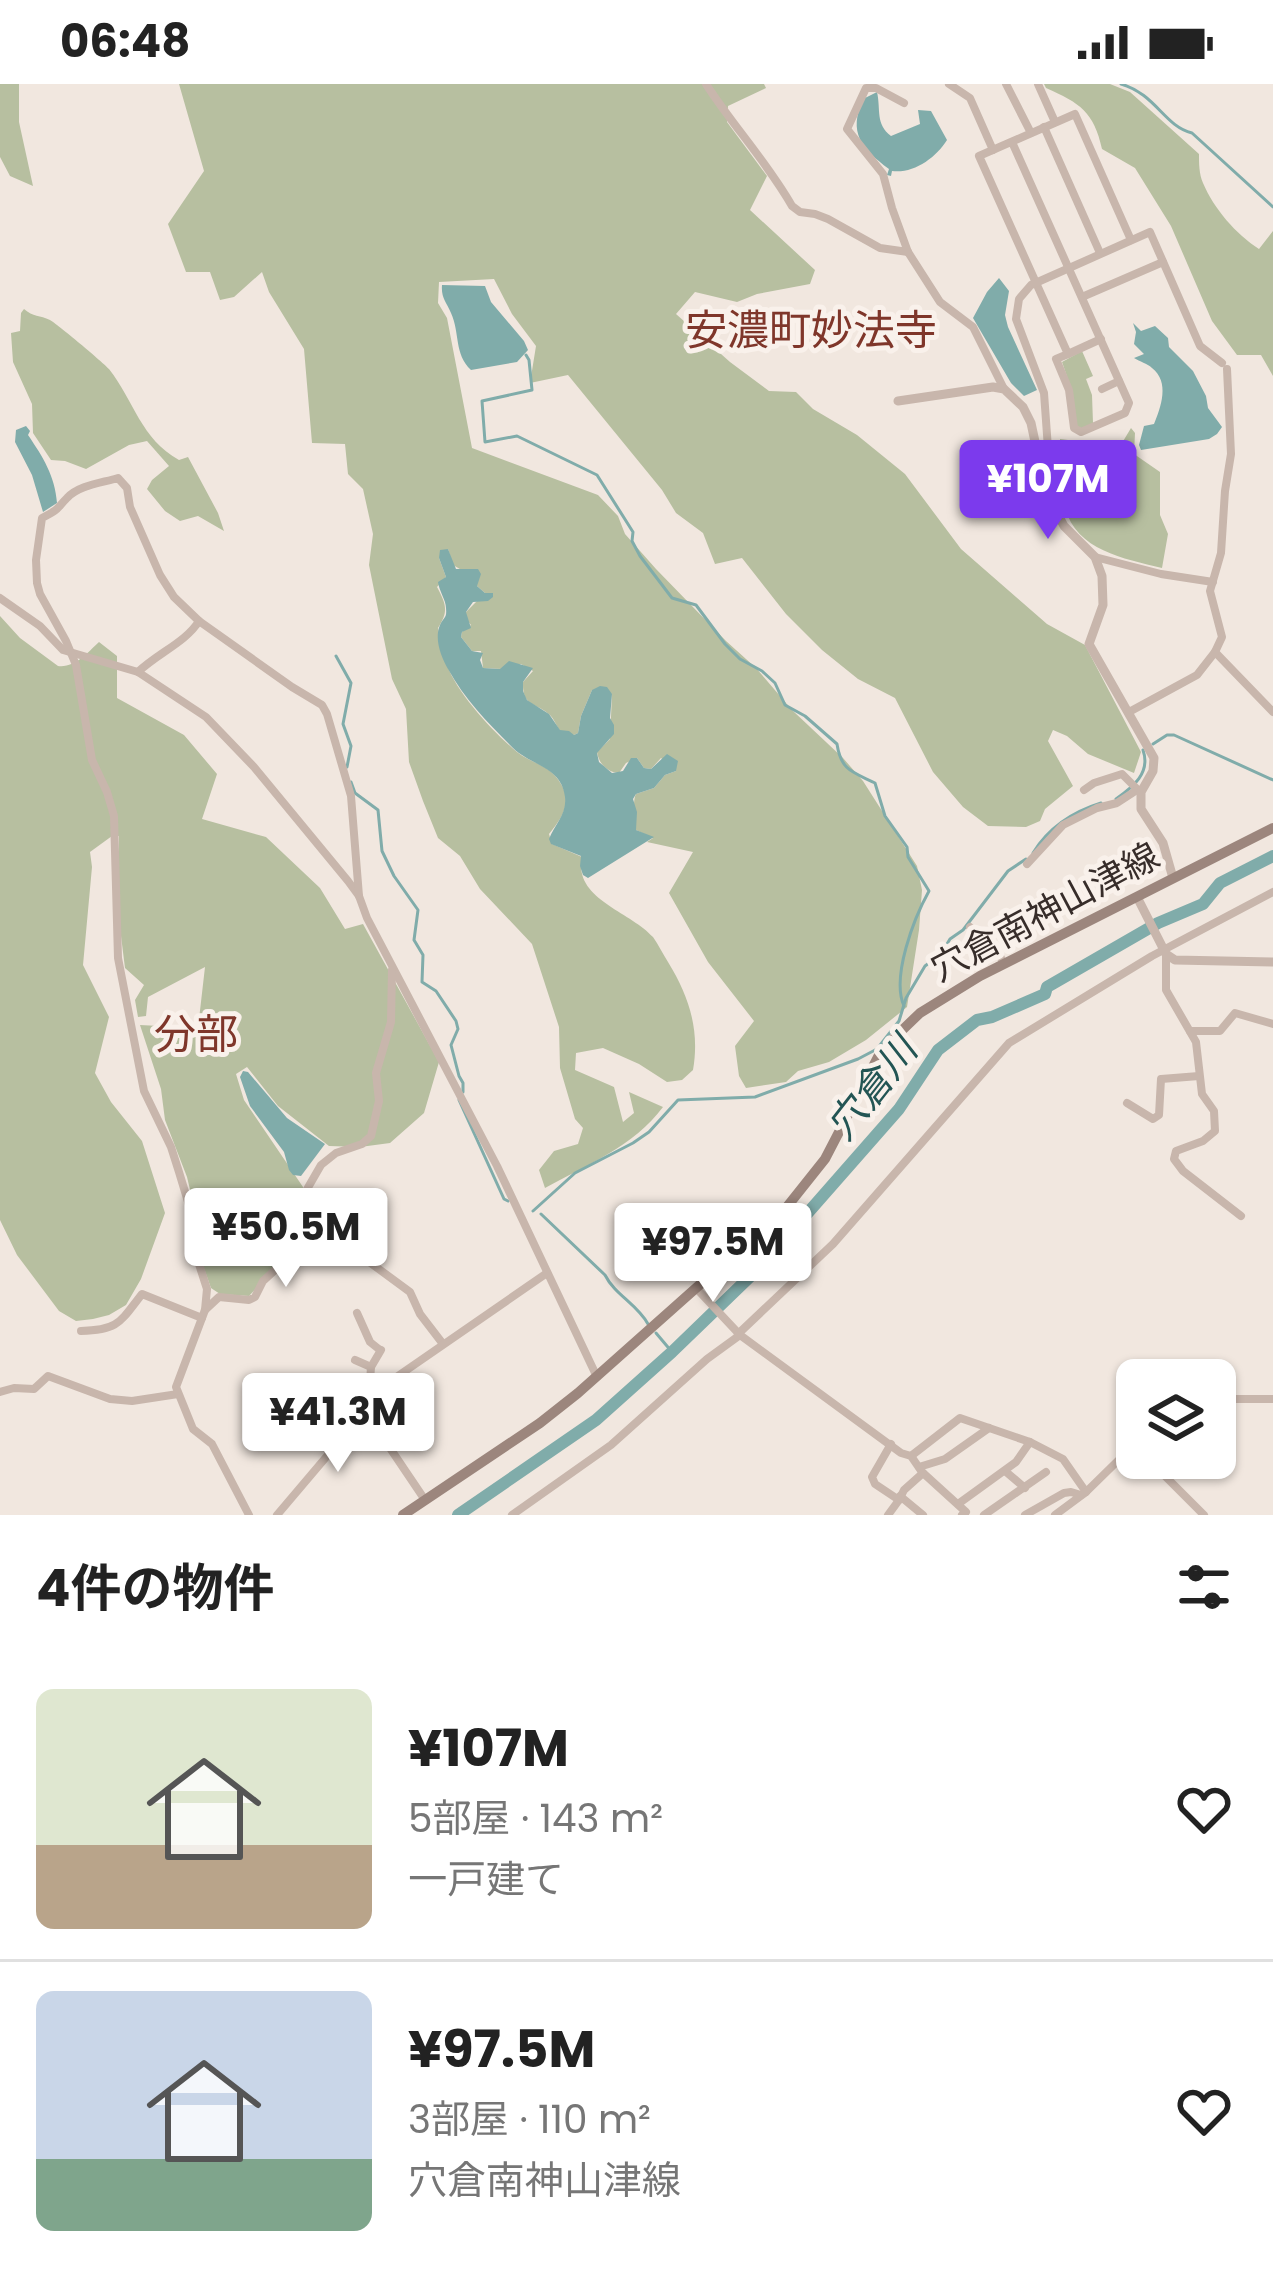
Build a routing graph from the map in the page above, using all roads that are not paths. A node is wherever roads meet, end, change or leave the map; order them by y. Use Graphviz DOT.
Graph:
graph roads {
  1 [pos="706,84"];
  2 [pos="949,84"];
  3 [pos="1006,84"];
  4 [pos="1039,84"];
  5 [pos="904,103"];
  6 [pos="1055,122"];
  7 [pos="1044,128"];
  8 [pos="1030,133"];
  9 [pos="1012,142"];
  10 [pos="993,150"];
  11 [pos="1164,225"];
  12 [pos="1150,232"];
  13 [pos="1131,240"];
  14 [pos="908,252"];
  15 [pos="1100,254"];
  16 [pos="1163,262"];
  17 [pos="1069,268"];
  18 [pos="1035,282"];
  19 [pos="1082,297"];
  20 [pos="1101,339"];
  21 [pos="1067,354"];
  22 [pos="1119,381"];
  23 [pos="1004,389"];
  24 [pos="1102,389"];
  25 [pos="898,401"];
  26 [pos="1051,498"];
  27 [pos="1095,557"];
  28 [pos="1213,582"];
  29 [pos="0,598"];
  30 [pos="199,621"];
  31 [pos="1216,652"];
  32 [pos="72,653"];
  33 [pos="138,672"];
  34 [pos="1129,712"];
  35 [pos="1273,712"];
  36 [pos="1136,788"];
  37 [pos="1084,790"];
  38 [pos="1273,828"];
  39 [pos="1027,864"];
  40 [pos="1173,878"];
  41 [pos="1273,892"];
  42 [pos="359,896"];
  43 [pos="1138,900"];
  44 [pos="970,927"];
  45 [pos="1164,951"];
  46 [pos="392,962"];
  47 [pos="1273,962"];
  48 [pos="1004,964"];
  49 [pos="1273,1024"];
  50 [pos="1190,1031"];
  51 [pos="1199,1076"];
  52 [pos="1127,1102"];
  53 [pos="304,1213"];
  54 [pos="1241,1216"];
  55 [pos="547,1273"];
  56 [pos="698,1290"];
  57 [pos="356,1313"];
  58 [pos="203,1314"];
  59 [pos="82,1330"];
  60 [pos="738,1334"];
  61 [pos="442,1344"];
  62 [pos="355,1360"];
  63 [pos="372,1366"];
  64 [pos="597,1377"];
  65 [pos="386,1384"];
  66 [pos="0,1392"];
  67 [pos="178,1394"];
  68 [pos="369,1396"];
  69 [pos="1236,1399"];
  70 [pos="1273,1400"];
  71 [pos="363,1408"];
  72 [pos="989,1427"];
  73 [pos="1030,1442"];
  74 [pos="891,1444"];
  75 [pos="911,1456"];
  76 [pos="1116,1463"];
  77 [pos="921,1470"];
  78 [pos="1005,1471"];
  79 [pos="1046,1472"];
  80 [pos="1168,1479"];
  81 [pos="1025,1488"];
  82 [pos="1083,1493"];
  83 [pos="900,1498"];
  84 [pos="425,1501"];
  85 [pos="958,1504"];
  86 [pos="966,1514"];
  87 [pos="249,1515"];
  88 [pos="277,1515"];
  89 [pos="403,1515"];
  90 [pos="512,1515"];
  91 [pos="888,1515"];
  92 [pos="923,1515"];
  93 [pos="984,1515"];
  94 [pos="1025,1515"];
  95 [pos="1055,1515"];
  96 [pos="1204,1515"];
  1 -- 14 [label="street"];
  2 -- 10 [label="street"];
  3 -- 8 [label="street"];
  4 -- 6 [label="street"];
  5 -- 14 [label="street"];
  6 -- 7 [label="street"];
  6 -- 13 [label="street"];
  7 -- 8 [label="street"];
  7 -- 15 [label="street"];
  8 -- 9 [label="street"];
  9 -- 10 [label="street"];
  9 -- 17 [label="street"];
  10 -- 18 [label="street"];
  11 -- 12 [label="street"];
  12 -- 13 [label="street"];
  12 -- 16 [label="street"];
  13 -- 15 [label="street"];
  14 -- 23 [label="street"];
  15 -- 17 [label="street"];
  16 -- 19 [label="street"];
  16 -- 28 [label="street"];
  17 -- 18 [label="street"];
  17 -- 19 [label="street"];
  18 -- 21 [label="street"];
  18 -- 26 [label="street"];
  19 -- 20 [label="street"];
  20 -- 21 [label="street"];
  20 -- 22 [label="street"];
  21 -- 22 [label="street"];
  22 -- 24 [label="street"];
  23 -- 25 [label="street"];
  23 -- 26 [label="street"];
  26 -- 27 [label="street"];
  27 -- 28 [label="street"];
  27 -- 34 [label="street"];
  28 -- 31 [label="street"];
  29 -- 32 [label="street"];
  30 -- 32 [label="street"];
  30 -- 33 [label="street"];
  30 -- 42 [label="street"];
  31 -- 34 [label="street"];
  31 -- 35 [label="street"];
  32 -- 33 [label="street"];
  32 -- 58 [label="street"];
  33 -- 42 [label="street"];
  34 -- 36 [label="street"];
  36 -- 37 [label="street"];
  36 -- 39 [label="street"];
  36 -- 40 [label="street"];
  38 -- 40 [label="main road, 穴倉南神山津線"];
  40 -- 43 [label="main road, 穴倉南神山津線"];
  41 -- 45 [label="street"];
  42 -- 46 [label="street"];
  43 -- 45 [label="street"];
  43 -- 48 [label="main road, 穴倉南神山津線"];
  44 -- 48 [label="street"];
  45 -- 47 [label="street"];
  45 -- 50 [label="street"];
  45 -- 60 [label="street"];
  46 -- 53 [label="street"];
  46 -- 55 [label="street"];
  48 -- 56 [label="main road, 穴倉南神山津線"];
  49 -- 50 [label="street"];
  50 -- 51 [label="street"];
  51 -- 52 [label="street"];
  51 -- 54 [label="street"];
  53 -- 58 [label="street"];
  53 -- 61 [label="street"];
  55 -- 61 [label="street"];
  55 -- 64 [label="street"];
  56 -- 60 [label="street"];
  56 -- 64 [label="main road, 穴倉南神山津線"];
  57 -- 63 [label="street"];
  58 -- 59 [label="street"];
  58 -- 67 [label="street"];
  60 -- 74 [label="street"];
  60 -- 90 [label="street"];
  61 -- 65 [label="street"];
  62 -- 63 [label="street"];
  63 -- 65 [label="street"];
  63 -- 68 [label="street"];
  64 -- 84 [label="main road, 穴倉南神山津線"];
  65 -- 68 [label="street"];
  66 -- 67 [label="street"];
  67 -- 87 [label="street"];
  68 -- 71 [label="street"];
  69 -- 70 [label="street"];
  71 -- 84 [label="street"];
  71 -- 88 [label="street"];
  72 -- 73 [label="street"];
  72 -- 75 [label="street"];
  72 -- 77 [label="street"];
  73 -- 78 [label="street"];
  73 -- 82 [label="street"];
  74 -- 75 [label="street"];
  74 -- 83 [label="street"];
  75 -- 77 [label="street"];
  76 -- 82 [label="street"];
  77 -- 83 [label="street"];
  77 -- 85 [label="street"];
  78 -- 81 [label="street"];
  78 -- 85 [label="street"];
  79 -- 81 [label="street"];
  80 -- 96 [label="street"];
  81 -- 93 [label="street"];
  82 -- 94 [label="street"];
  82 -- 95 [label="street"];
  83 -- 91 [label="street"];
  83 -- 92 [label="street"];
  84 -- 89 [label="main road, 穴倉南神山津線"];
  85 -- 86 [label="street"];
}
